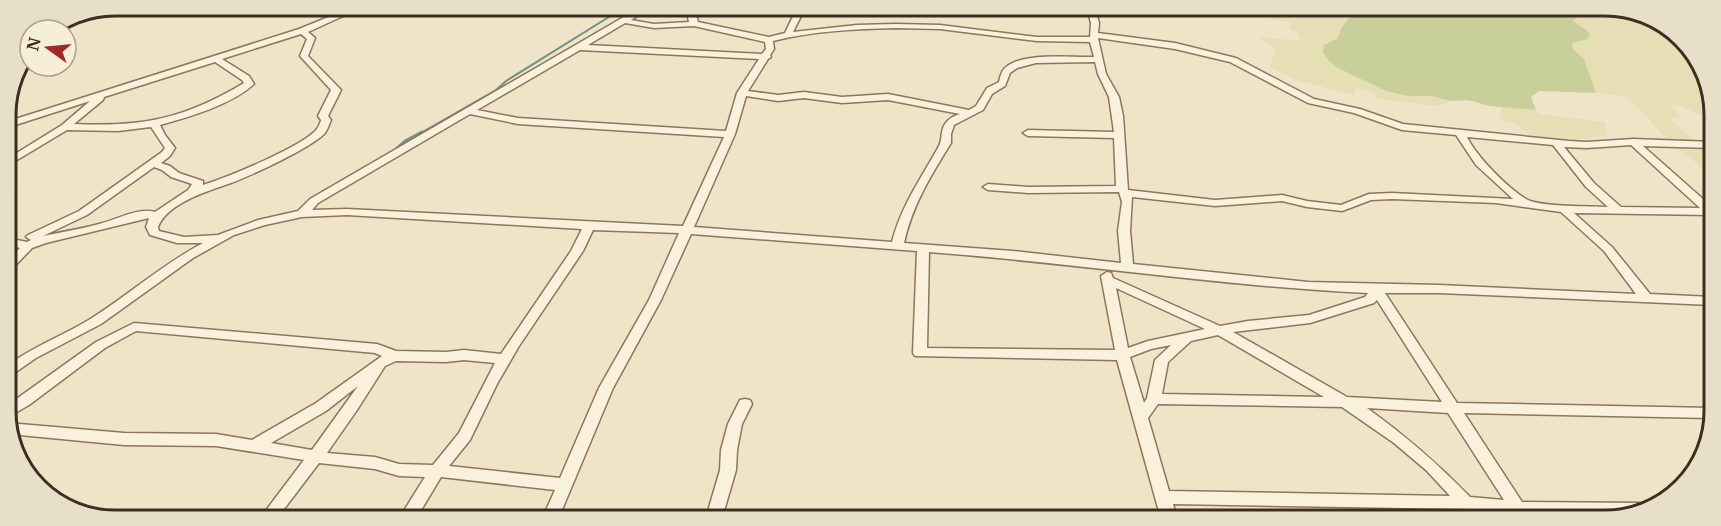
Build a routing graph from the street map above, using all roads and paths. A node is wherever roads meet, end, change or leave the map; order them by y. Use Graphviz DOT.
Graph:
graph roads {
  1 [pos="338,16"];
  2 [pos="634,16"];
  3 [pos="692,16"];
  4 [pos="799,16"];
  5 [pos="1093,16"];
  6 [pos="626,21"];
  7 [pos="694,24"];
  8 [pos="302,31"];
  9 [pos="788,35"];
  10 [pos="1095,38"];
  11 [pos="769,40"];
  12 [pos="579,47"];
  13 [pos="767,57"];
  14 [pos="215,58"];
  15 [pos="1099,59"];
  16 [pos="742,93"];
  17 [pos="107,95"];
  18 [pos="467,111"];
  19 [pos="969,112"];
  20 [pos="17,122"];
  21 [pos="154,123"];
  22 [pos="65,127"];
  23 [pos="1028,133"];
  24 [pos="729,134"];
  25 [pos="1119,135"];
  26 [pos="1461,135"];
  27 [pos="1633,142"];
  28 [pos="1556,143"];
  29 [pos="1704,146"];
  30 [pos="17,158"];
  31 [pos="155,164"];
  32 [pos="988,187"];
  33 [pos="1124,191"];
  34 [pos="192,192"];
  35 [pos="1526,204"];
  36 [pos="1704,205"];
  37 [pos="1564,209"];
  38 [pos="1617,209"];
  39 [pos="1704,212"];
  40 [pos="302,214"];
  41 [pos="156,217"];
  42 [pos="590,226"];
  43 [pos="686,230"];
  44 [pos="230,233"];
  45 [pos="17,243"];
  46 [pos="24,245"];
  47 [pos="897,246"];
  48 [pos="923,247"];
  49 [pos="17,255"];
  50 [pos="1105,265"];
  51 [pos="1127,266"];
  52 [pos="1108,280"];
  53 [pos="1377,289"];
  54 [pos="1646,298"];
  55 [pos="1704,301"];
  56 [pos="1222,332"];
  57 [pos="1187,337"];
  58 [pos="1123,355"];
  59 [pos="394,356"];
  60 [pos="505,359"];
  61 [pos="380,363"];
  62 [pos="16,366"];
  63 [pos="1154,399"];
  64 [pos="1344,402"];
  65 [pos="745,404"];
  66 [pos="16,406"];
  67 [pos="1452,408"];
  68 [pos="1704,413"];
  69 [pos="1141,417"];
  70 [pos="18,429"];
  71 [pos="256,445"];
  72 [pos="314,455"];
  73 [pos="437,471"];
  74 [pos="564,485"];
  75 [pos="1163,497"];
  76 [pos="1466,503"];
  77 [pos="1166,509"];
  78 [pos="1496,509"];
  79 [pos="1518,509"];
  80 [pos="275,510"];
  81 [pos="413,510"];
  82 [pos="554,510"];
  83 [pos="716,510"];
  1 -- 8 [label="street"];
  2 -- 6 [label="street"];
  3 -- 7 [label="street"];
  4 -- 9 [label="street"];
  5 -- 10 [label="street"];
  6 -- 7 [label="street"];
  6 -- 12 [label="street"];
  7 -- 11 [label="street"];
  8 -- 14 [label="street"];
  8 -- 34 [label="street"];
  9 -- 10 [label="street"];
  9 -- 11 [label="street"];
  10 -- 15 [label="street"];
  10 -- 26 [label="street"];
  11 -- 13 [label="street"];
  12 -- 13 [label="street"];
  12 -- 18 [label="street"];
  13 -- 16 [label="street"];
  14 -- 17 [label="street"];
  14 -- 21 [label="street"];
  15 -- 19 [label="street"];
  15 -- 25 [label="street"];
  16 -- 19 [label="street"];
  16 -- 24 [label="street"];
  17 -- 20 [label="street"];
  17 -- 22 [label="street"];
  18 -- 24 [label="street"];
  18 -- 40 [label="street"];
  19 -- 47 [label="street"];
  21 -- 22 [label="street"];
  21 -- 31 [label="street"];
  22 -- 30 [label="street"];
  23 -- 25 [label="street"];
  24 -- 43 [label="street"];
  25 -- 33 [label="street"];
  26 -- 28 [label="street"];
  26 -- 35 [label="street"];
  27 -- 28 [label="street"];
  27 -- 29 [label="street"];
  27 -- 36 [label="street"];
  28 -- 38 [label="street"];
  31 -- 34 [label="street"];
  31 -- 46 [label="street"];
  32 -- 33 [label="street"];
  33 -- 35 [label="street"];
  33 -- 51 [label="street"];
  34 -- 41 [label="street"];
  35 -- 37 [label="street"];
  37 -- 38 [label="street"];
  37 -- 54 [label="street"];
  38 -- 39 [label="street"];
  40 -- 42 [label="street"];
  40 -- 44 [label="street"];
  41 -- 44 [label="street"];
  41 -- 46 [label="street"];
  42 -- 43 [label="street"];
  42 -- 60 [label="street"];
  43 -- 47 [label="street"];
  43 -- 74 [label="street"];
  44 -- 62 [label="street"];
  45 -- 46 [label="street"];
  46 -- 49 [label="street"];
  47 -- 48 [label="street"];
  48 -- 50 [label="street"];
  48 -- 58 [label="street"];
  50 -- 51 [label="street"];
  50 -- 52 [label="street"];
  51 -- 53 [label="street"];
  52 -- 56 [label="street"];
  52 -- 58 [label="street"];
  53 -- 54 [label="street"];
  53 -- 56 [label="street"];
  53 -- 67 [label="street"];
  54 -- 55 [label="street"];
  56 -- 57 [label="street"];
  56 -- 64 [label="street"];
  57 -- 58 [label="street"];
  57 -- 63 [label="street"];
  58 -- 69 [label="street"];
  59 -- 60 [label="street"];
  59 -- 61 [label="street"];
  59 -- 66 [label="street"];
  60 -- 73 [label="street"];
  61 -- 71 [label="street"];
  61 -- 72 [label="street"];
  63 -- 64 [label="street"];
  63 -- 69 [label="street"];
  64 -- 67 [label="street"];
  64 -- 76 [label="street"];
  65 -- 83 [label="street"];
  67 -- 68 [label="street"];
  67 -- 79 [label="street"];
  69 -- 75 [label="street"];
  70 -- 71 [label="street"];
  71 -- 72 [label="street"];
  72 -- 73 [label="street"];
  72 -- 80 [label="street"];
  73 -- 74 [label="street"];
  73 -- 81 [label="street"];
  74 -- 82 [label="street"];
  75 -- 76 [label="street"];
  75 -- 77 [label="street"];
  76 -- 78 [label="street"];
}
